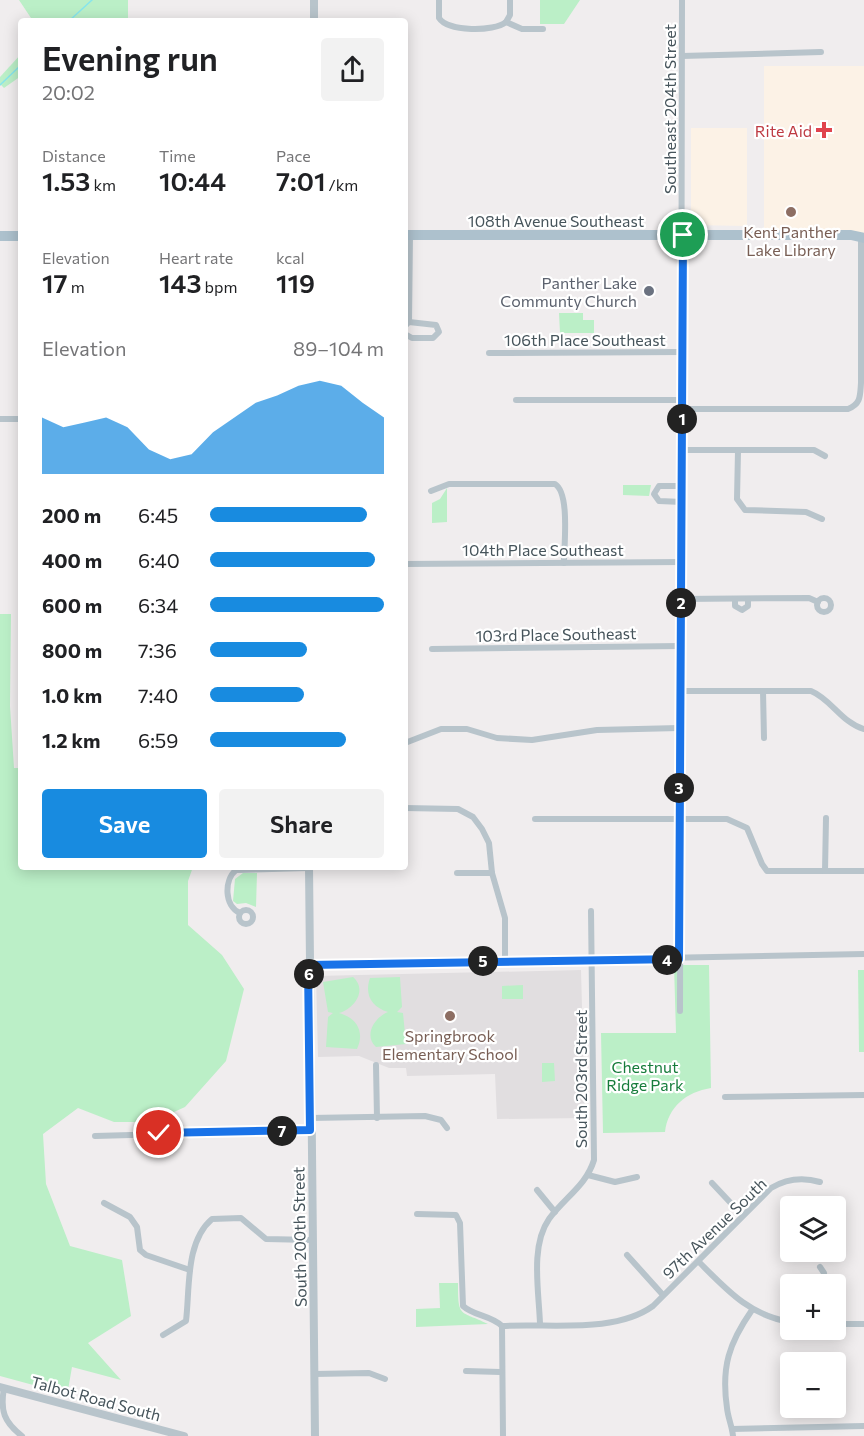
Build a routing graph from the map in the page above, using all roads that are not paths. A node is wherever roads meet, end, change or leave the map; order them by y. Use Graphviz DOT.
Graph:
graph roads {
  1 [pos="314,0"];
  2 [pos="439,0"];
  3 [pos="510,0"];
  4 [pos="682,0"];
  5 [pos="314,18"];
  6 [pos="506,22"];
  7 [pos="543,30"];
  8 [pos="821,52"];
  9 [pos="682,56"];
  10 [pos="408,235"];
  11 [pos="683,235"];
  12 [pos="860,235"];
  13 [pos="0,236"];
  14 [pos="18,236"];
  15 [pos="408,324"];
  16 [pos="408,336"];
  17 [pos="682,352"];
  18 [pos="489,353"];
  19 [pos="516,400"];
  20 [pos="682,400"];
  21 [pos="682,409"];
  22 [pos="18,419"];
  23 [pos="0,420"];
  24 [pos="682,450"];
  25 [pos="738,451"];
  26 [pos="825,456"];
  27 [pos="682,486"];
  28 [pos="431,491"];
  29 [pos="682,502"];
  30 [pos="822,519"];
  31 [pos="682,562"];
  32 [pos="564,563"];
  33 [pos="408,564"];
  34 [pos="681,599"];
  35 [pos="735,599"];
  36 [pos="748,599"];
  37 [pos="818,602"];
  38 [pos="681,646"];
  39 [pos="432,649"];
  40 [pos="681,691"];
  41 [pos="763,691"];
  42 [pos="679,728"];
  43 [pos="864,729"];
  44 [pos="764,738"];
  45 [pos="408,742"];
  46 [pos="408,808"];
  47 [pos="679,818"];
  48 [pos="826,818"];
  49 [pos="535,819"];
  50 [pos="236,870"];
  51 [pos="309,870"];
  52 [pos="825,871"];
  53 [pos="864,871"];
  54 [pos="457,873"];
  55 [pos="492,873"];
  56 [pos="591,911"];
  57 [pos="240,913"];
  58 [pos="864,954"];
  59 [pos="679,959"];
  60 [pos="593,960"];
  61 [pos="505,961"];
  62 [pos="308,965"];
  63 [pos="680,1011"];
  64 [pos="376,1065"];
  65 [pos="864,1095"];
  66 [pos="725,1097"];
  67 [pos="310,1118"];
  68 [pos="377,1118"];
  69 [pos="447,1128"];
  70 [pos="310,1130"];
  71 [pos="95,1136"];
  72 [pos="588,1175"];
  73 [pos="637,1177"];
  74 [pos="820,1182"];
  75 [pos="712,1184"];
  76 [pos="537,1190"];
  77 [pos="104,1203"];
  78 [pos="555,1212"];
  79 [pos="417,1214"];
  80 [pos="742,1215"];
  81 [pos="312,1240"];
  82 [pos="627,1256"];
  83 [pos="699,1262"];
  84 [pos="820,1267"];
  85 [pos="190,1270"];
  86 [pos="824,1274"];
  87 [pos="663,1295"];
  88 [pos="752,1310"];
  89 [pos="780,1319"];
  90 [pos="540,1324"];
  91 [pos="846,1324"];
  92 [pos="864,1324"];
  93 [pos="502,1326"];
  94 [pos="163,1335"];
  95 [pos="466,1371"];
  96 [pos="500,1372"];
  97 [pos="315,1374"];
  98 [pos="385,1379"];
  99 [pos="2,1388"];
  100 [pos="864,1426"];
  101 [pos="828,1428"];
  102 [pos="733,1432"];
  103 [pos="22,1436"];
  104 [pos="184,1436"];
  105 [pos="315,1436"];
  106 [pos="503,1436"];
  107 [pos="828,1436"];
  1 -- 5 [label="street"];
  2 -- 6 [label="street"];
  3 -- 6 [label="street"];
  4 -- 9 [label="street, Southeast 204th Street"];
  6 -- 7 [label="street"];
  8 -- 9 [label="street"];
  9 -- 11 [label="street, Southeast 204th Street"];
  10 -- 11 [label="main road, 108th Avenue Southeast"];
  11 -- 12 [label="main road, 108th Avenue Southeast"];
  11 -- 17 [label="street, Southeast 204th Street"];
  12 -- 21 [label="street"];
  13 -- 14 [label="main road"];
  15 -- 16 [label="street"];
  17 -- 18 [label="street, 106th Place Southeast"];
  17 -- 20 [label="street, Southeast 204th Street"];
  19 -- 20 [label="street"];
  20 -- 21 [label="street, Southeast 204th Street"];
  21 -- 24 [label="street, Southeast 204th Street"];
  22 -- 23 [label="street"];
  24 -- 25 [label="street"];
  24 -- 27 [label="street, Southeast 204th Street"];
  25 -- 26 [label="street"];
  25 -- 30 [label="street"];
  27 -- 29 [label="street, Southeast 204th Street"];
  27 -- 29 [label="street"];
  28 -- 32 [label="street"];
  29 -- 31 [label="street, Southeast 204th Street"];
  31 -- 32 [label="street, 104th Place Southeast"];
  31 -- 34 [label="street, Southeast 204th Street"];
  32 -- 33 [label="street, 104th Place Southeast"];
  34 -- 35 [label="street"];
  34 -- 38 [label="street, Southeast 204th Street"];
  35 -- 36 [label="street"];
  35 -- 36 [label="street"];
  36 -- 37 [label="street"];
  38 -- 39 [label="street, 103rd Place Southeast"];
  38 -- 40 [label="street, Southeast 204th Street"];
  40 -- 41 [label="street"];
  40 -- 42 [label="street, Southeast 204th Street"];
  41 -- 43 [label="street"];
  41 -- 44 [label="street"];
  42 -- 45 [label="street"];
  42 -- 47 [label="street, Southeast 204th Street"];
  46 -- 55 [label="street"];
  47 -- 49 [label="street"];
  47 -- 52 [label="street"];
  47 -- 59 [label="street, Southeast 204th Street"];
  48 -- 52 [label="street"];
  50 -- 57 [label="street"];
  51 -- 62 [label="street, South 200th Street"];
  52 -- 53 [label="street"];
  54 -- 55 [label="street"];
  55 -- 61 [label="street"];
  56 -- 60 [label="street, South 203rd Street"];
  58 -- 59 [label="street"];
  59 -- 60 [label="street"];
  59 -- 63 [label="street, Southeast 204th Street"];
  60 -- 61 [label="street"];
  60 -- 72 [label="street, South 203rd Street"];
  61 -- 62 [label="street"];
  62 -- 67 [label="street, South 200th Street"];
  64 -- 68 [label="street"];
  65 -- 66 [label="street"];
  67 -- 68 [label="street"];
  67 -- 70 [label="street, South 200th Street"];
  68 -- 69 [label="street"];
  70 -- 71 [label="street"];
  70 -- 81 [label="street, South 200th Street"];
  72 -- 73 [label="street"];
  72 -- 78 [label="street"];
  74 -- 80 [label="street, 97th Avenue South"];
  75 -- 80 [label="street"];
  76 -- 78 [label="street"];
  77 -- 85 [label="street"];
  78 -- 90 [label="street"];
  79 -- 93 [label="street"];
  80 -- 83 [label="street, 97th Avenue South"];
  81 -- 85 [label="street"];
  81 -- 97 [label="street, South 200th Street"];
  82 -- 87 [label="street"];
  83 -- 87 [label="street, 97th Avenue South"];
  83 -- 88 [label="street"];
  84 -- 86 [label="street"];
  85 -- 94 [label="street"];
  87 -- 90 [label="street, 97th Avenue South"];
  88 -- 89 [label="street"];
  88 -- 102 [label="street"];
  90 -- 93 [label="street, 97th Avenue South"];
  91 -- 92 [label="street"];
  93 -- 96 [label="street"];
  95 -- 96 [label="street"];
  96 -- 106 [label="street"];
  97 -- 98 [label="street"];
  97 -- 105 [label="street, South 200th Street"];
  99 -- 103 [label="street"];
  99 -- 104 [label="street, Talbot Road South"];
  100 -- 101 [label="street"];
  101 -- 102 [label="street"];
  101 -- 107 [label="street"];
}
